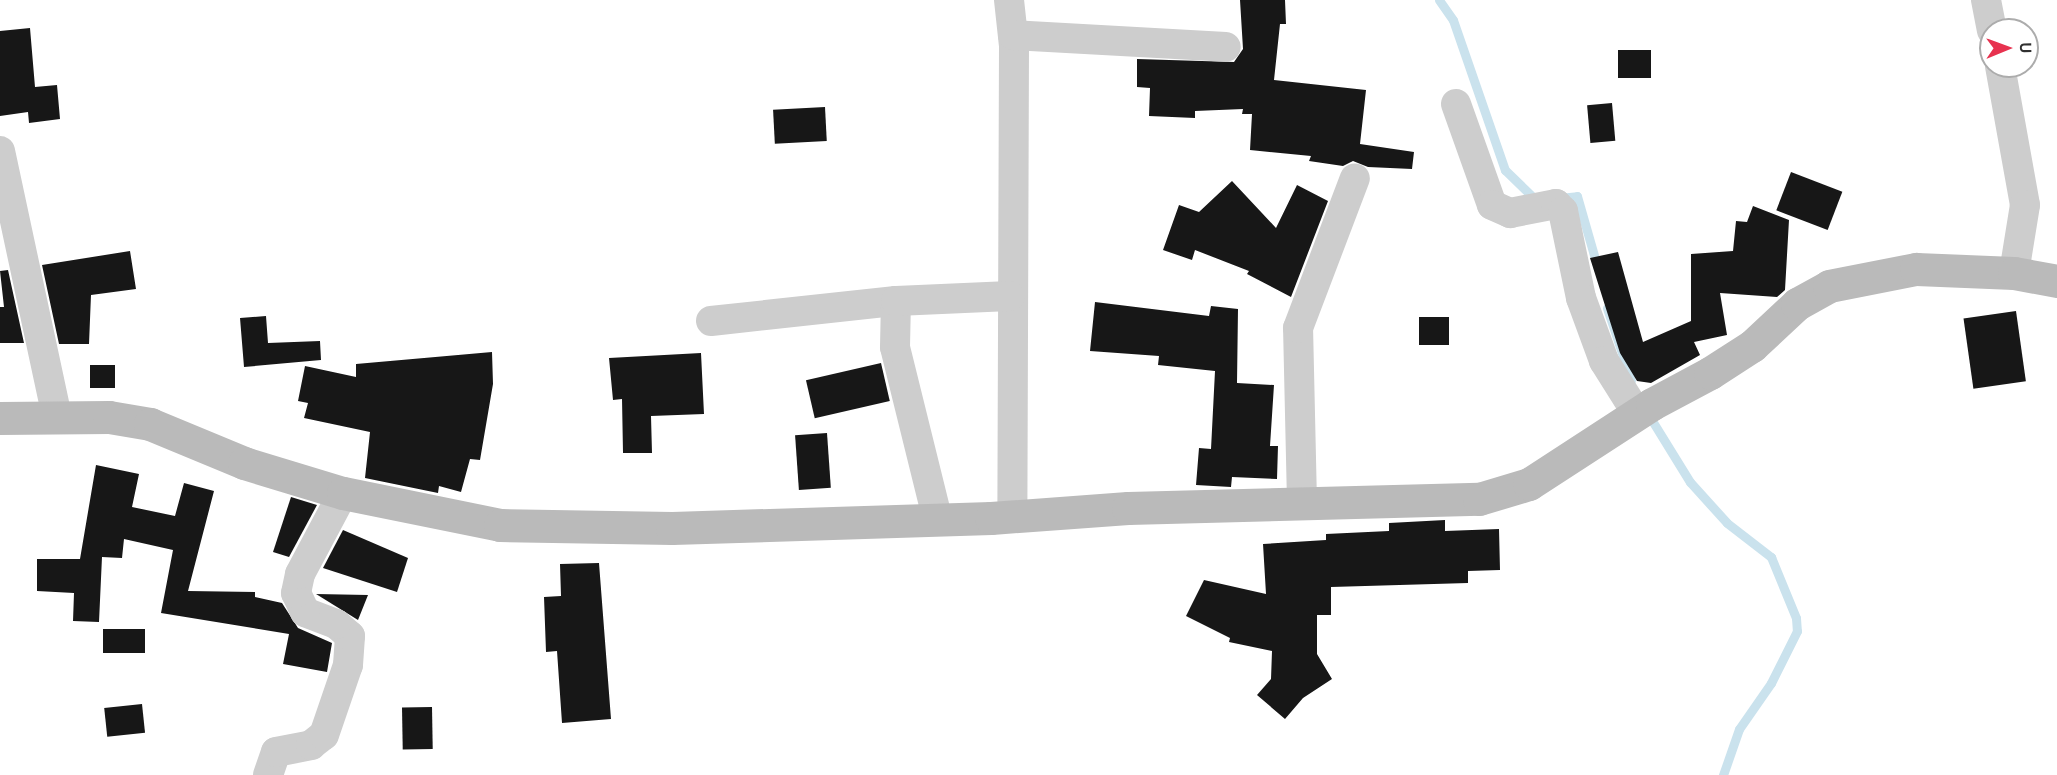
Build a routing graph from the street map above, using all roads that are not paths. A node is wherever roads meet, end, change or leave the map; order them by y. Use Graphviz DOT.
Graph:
graph roads {
  1 [pos="1009,0"];
  2 [pos="1986,0"];
  3 [pos="1990,18"];
  4 [pos="1013,35"];
  5 [pos="1226,47"];
  6 [pos="2002,78"];
  7 [pos="1456,104"];
  8 [pos="0,151"];
  9 [pos="1355,178"];
  10 [pos="2014,273"];
  11 [pos="2057,281"];
  12 [pos="1010,296"];
  13 [pos="896,301"];
  14 [pos="711,321"];
  15 [pos="1643,411"];
  16 [pos="57,417"];
  17 [pos="0,418"];
  18 [pos="343,493"];
  19 [pos="1302,502"];
  20 [pos="1012,516"];
  21 [pos="938,521"];
  22 [pos="268,775"];
  1 -- 4 [label="street"];
  2 -- 3 [label="street"];
  4 -- 5 [label="street"];
  4 -- 12 [label="street"];
  6 -- 10 [label="street"];
  7 -- 15 [label="street"];
  8 -- 16 [label="street"];
  9 -- 19 [label="street"];
  10 -- 11 [label="street"];
  10 -- 15 [label="street"];
  12 -- 13 [label="street"];
  12 -- 20 [label="street"];
  13 -- 14 [label="street"];
  13 -- 21 [label="street"];
  15 -- 19 [label="street"];
  16 -- 17 [label="street"];
  16 -- 18 [label="street"];
  18 -- 21 [label="street"];
  18 -- 22 [label="street"];
  19 -- 20 [label="street"];
  20 -- 21 [label="street"];
}
